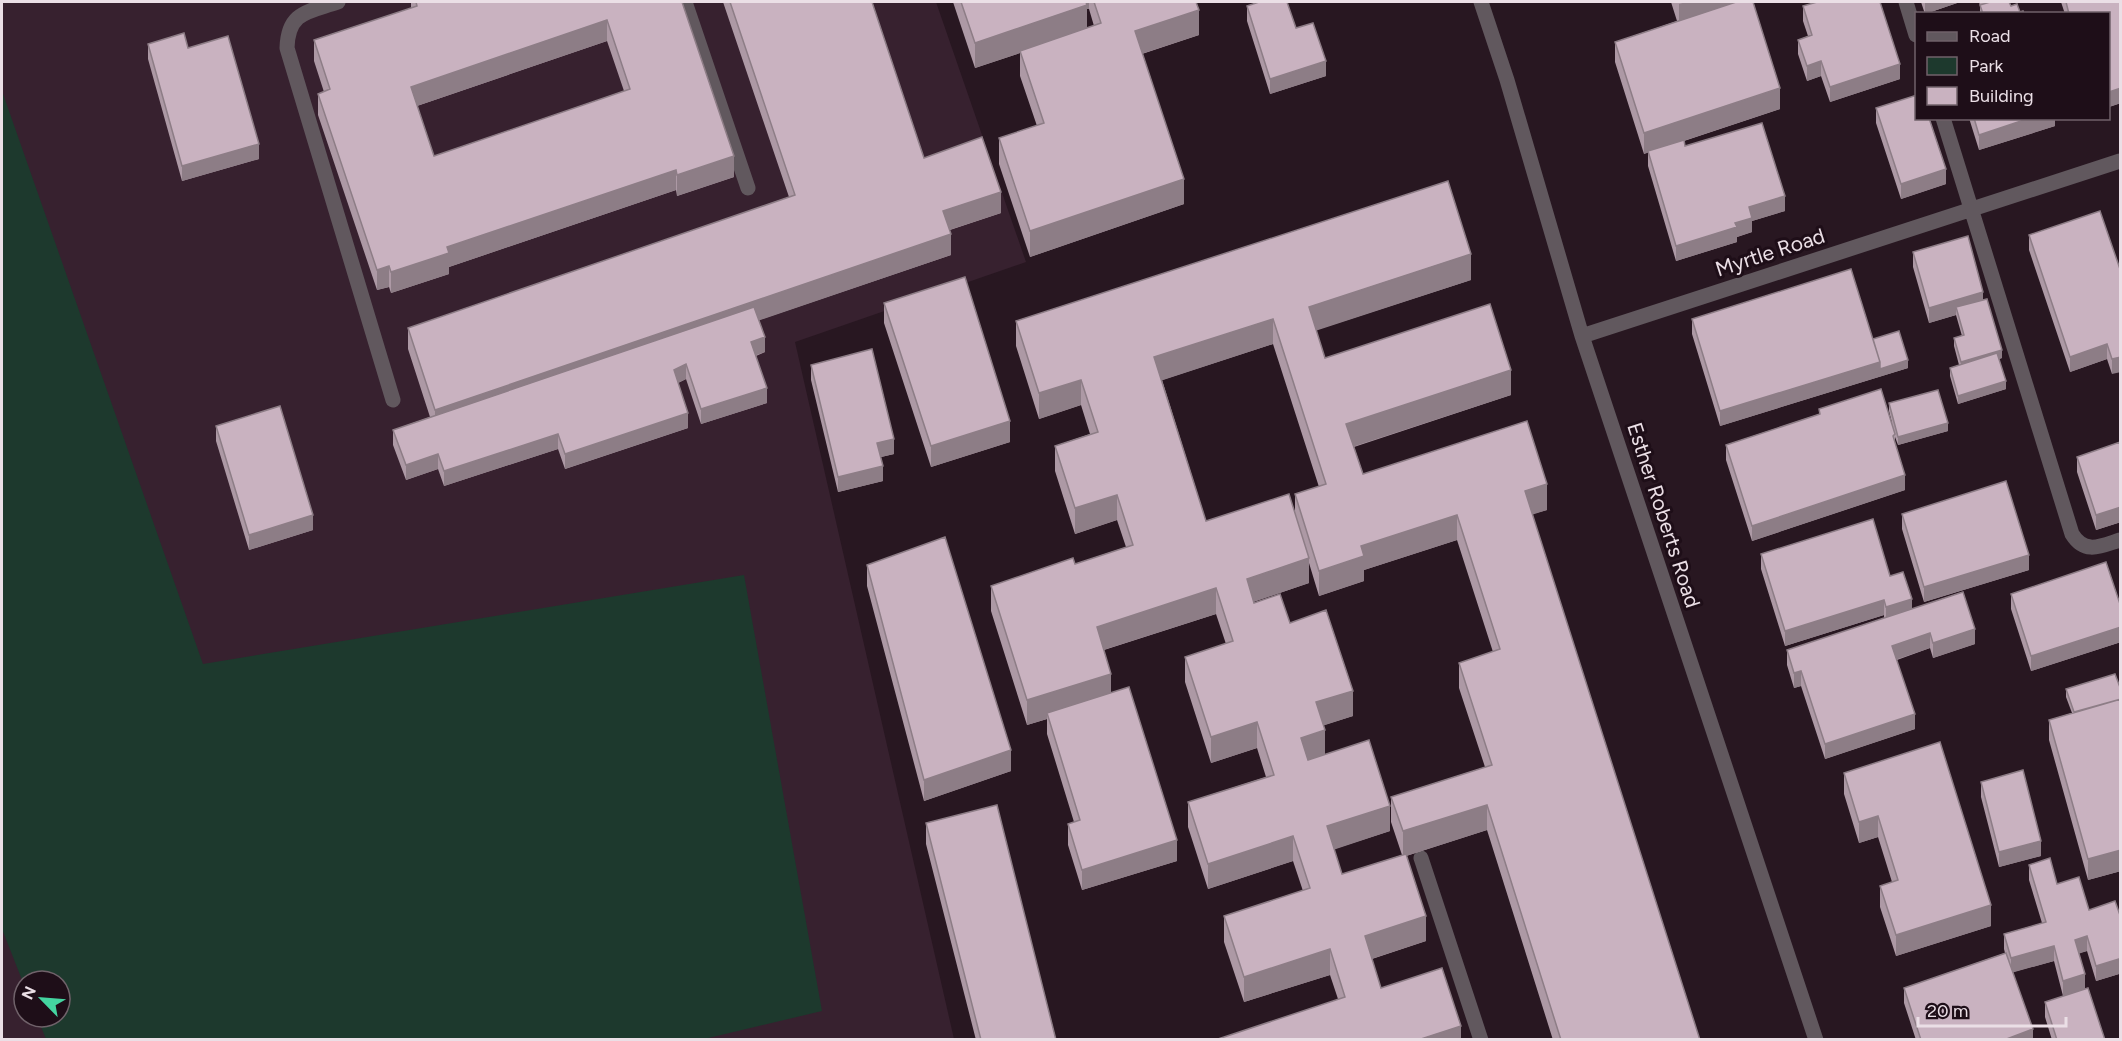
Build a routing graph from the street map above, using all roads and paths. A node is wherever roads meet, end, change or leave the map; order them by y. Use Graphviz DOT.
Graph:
graph roads {
  1 [pos="338,2"];
  2 [pos="685,2"];
  3 [pos="1481,2"];
  4 [pos="1906,2"];
  5 [pos="1915,29"];
  6 [pos="1944,120"];
  7 [pos="2121,161"];
  8 [pos="748,188"];
  9 [pos="1972,209"];
  10 [pos="1582,336"];
  11 [pos="393,400"];
  12 [pos="2121,540"];
  13 [pos="1421,858"];
  14 [pos="1481,1040"];
  15 [pos="1816,1040"];
  1 -- 11 [label="street"];
  2 -- 8 [label="street"];
  3 -- 10 [label="street, Esther Roberts Road"];
  4 -- 5 [label="street"];
  6 -- 9 [label="street"];
  7 -- 9 [label="street, Myrtle Road"];
  9 -- 10 [label="street, Myrtle Road"];
  9 -- 12 [label="street"];
  10 -- 15 [label="street, Esther Roberts Road"];
  13 -- 14 [label="street"];
}
